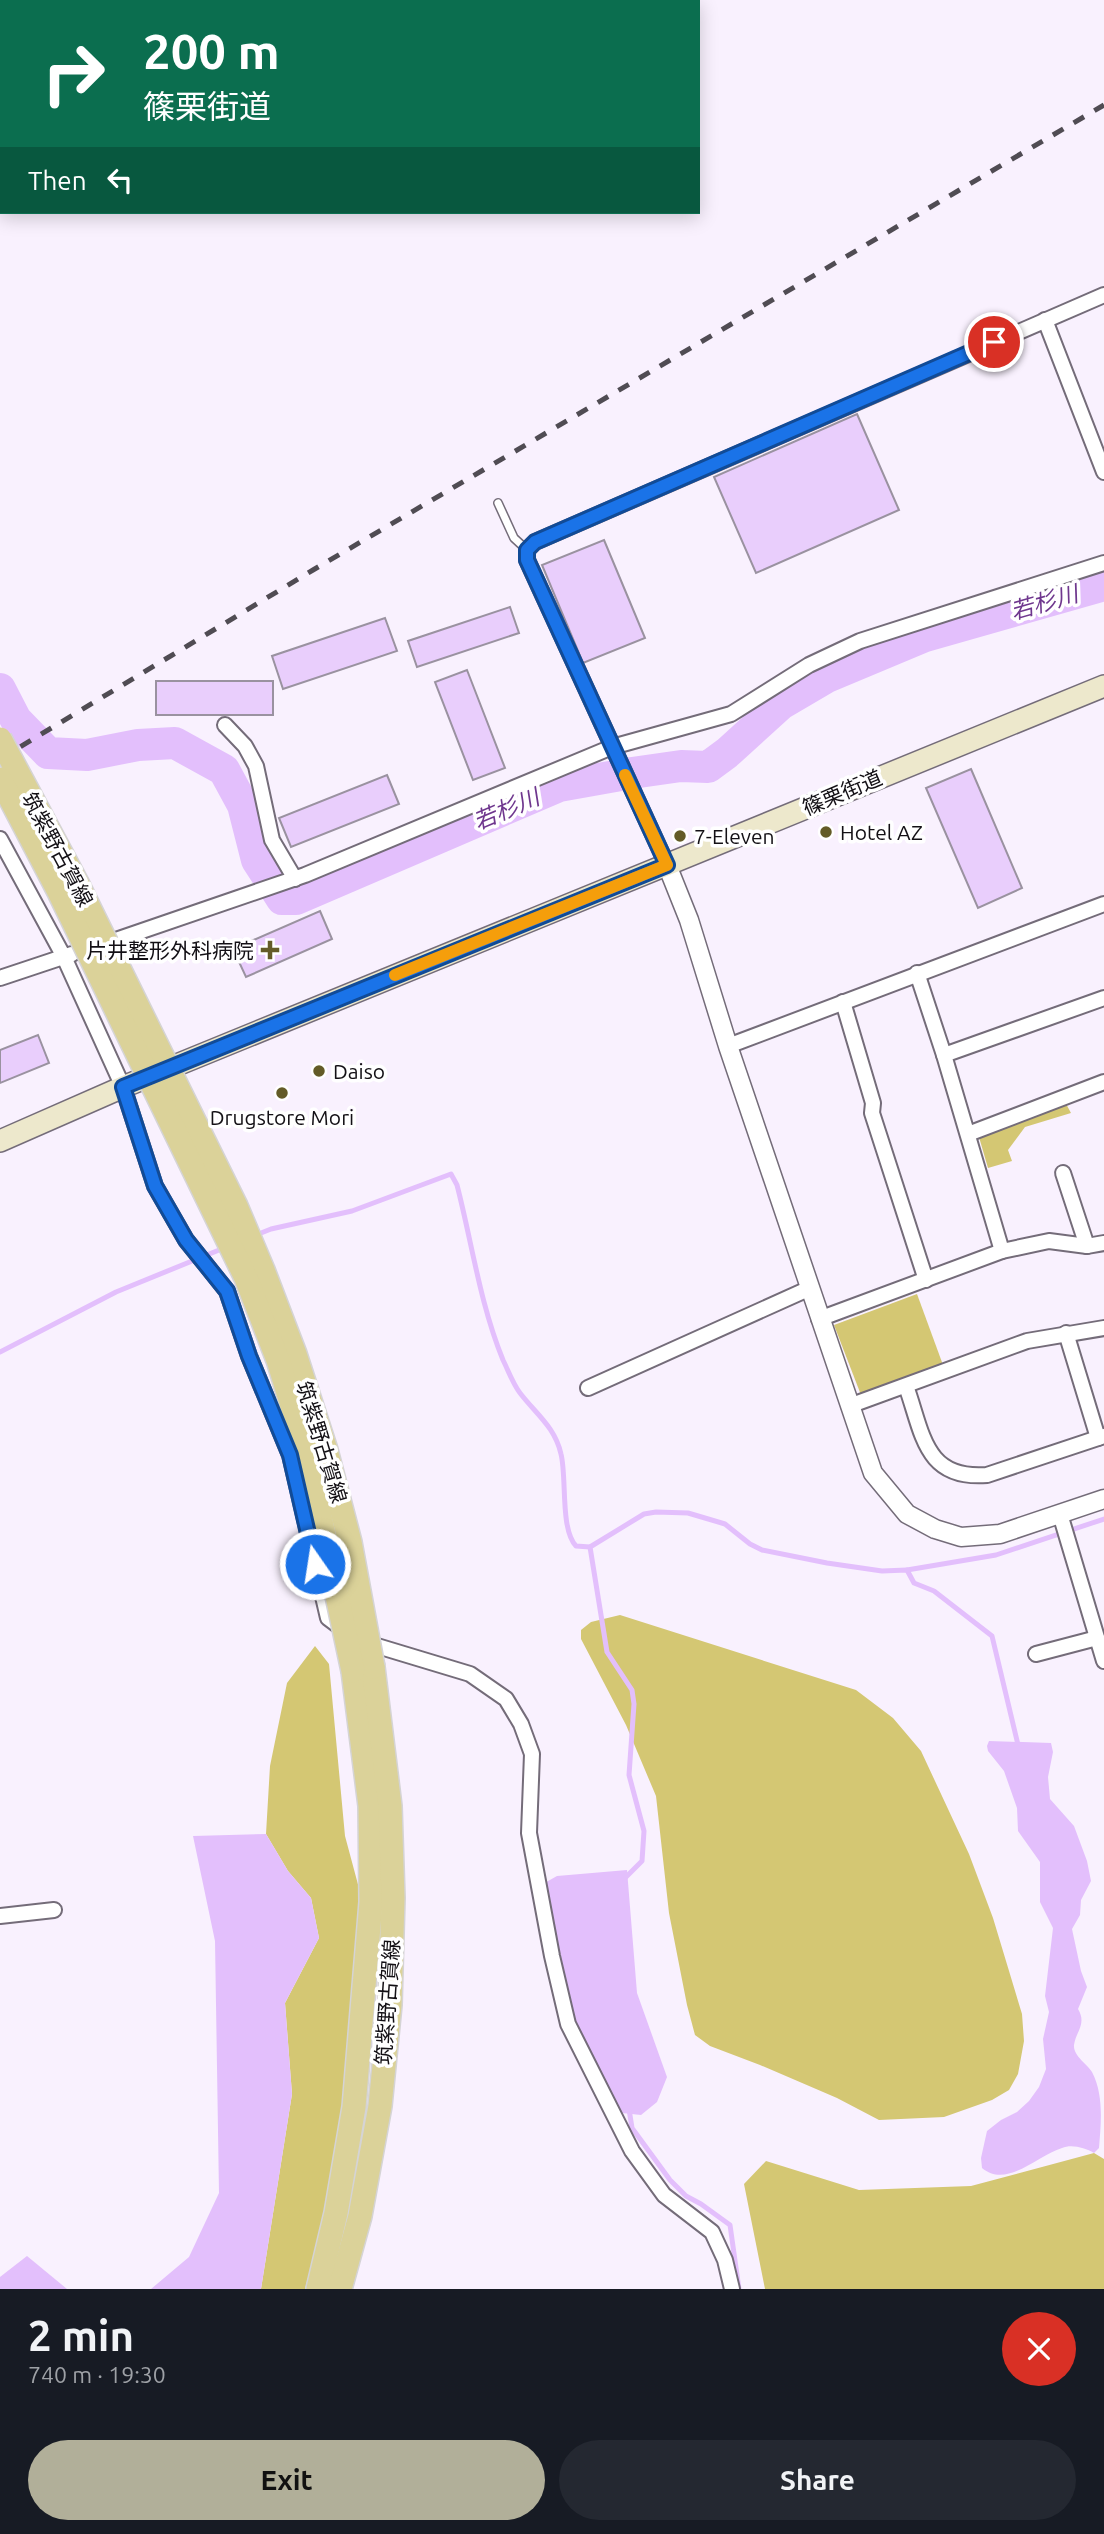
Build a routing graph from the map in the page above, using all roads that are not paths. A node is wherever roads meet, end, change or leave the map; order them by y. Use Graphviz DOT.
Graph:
graph roads {
  1 [pos="1104,295"];
  2 [pos="1045,320"];
  3 [pos="1104,472"];
  4 [pos="498,503"];
  5 [pos="527,550"];
  6 [pos="1104,563"];
  7 [pos="1104,686"];
  8 [pos="225,725"];
  9 [pos="0,739"];
  10 [pos="612,747"];
  11 [pos="0,779"];
  12 [pos="0,839"];
  13 [pos="667,865"];
  14 [pos="295,879"];
  15 [pos="1104,904"];
  16 [pos="64,957"];
  17 [pos="917,974"];
  18 [pos="0,978"];
  19 [pos="1104,998"];
  20 [pos="843,1002"];
  21 [pos="728,1046"];
  22 [pos="944,1055"];
  23 [pos="1104,1082"];
  24 [pos="123,1087"];
  25 [pos="968,1134"];
  26 [pos="0,1142"];
  27 [pos="1063,1173"];
  28 [pos="1104,1243"];
  29 [pos="1087,1246"];
  30 [pos="1002,1251"];
  31 [pos="926,1280"];
  32 [pos="808,1289"];
  33 [pos="819,1319"];
  34 [pos="1104,1328"];
  35 [pos="1066,1333"];
  36 [pos="906,1386"];
  37 [pos="588,1388"];
  38 [pos="849,1406"];
  39 [pos="1101,1437"];
  40 [pos="1104,1499"];
  41 [pos="1060,1514"];
  42 [pos="1097,1638"];
  43 [pos="1036,1654"];
  44 [pos="1104,1661"];
  45 [pos="363,1669"];
  46 [pos="54,1910"];
  47 [pos="0,1916"];
  48 [pos="318,2289"];
  49 [pos="340,2289"];
  50 [pos="732,2289"];
  1 -- 2 [label="street"];
  2 -- 3 [label="street"];
  2 -- 5 [label="street"];
  4 -- 5 [label="lane"];
  5 -- 10 [label="street"];
  6 -- 10 [label="street"];
  7 -- 13 [label="main road, 篠栗街道"];
  8 -- 14 [label="street"];
  9 -- 45 [label="main road, 筑紫野古賀線, bridge"];
  10 -- 13 [label="street"];
  10 -- 14 [label="street"];
  11 -- 45 [label="main road, 筑紫野古賀線, bridge"];
  12 -- 16 [label="street"];
  13 -- 21 [label="street"];
  13 -- 24 [label="main road, 篠栗街道"];
  14 -- 16 [label="street"];
  15 -- 17 [label="street"];
  16 -- 18 [label="street"];
  16 -- 24 [label="street"];
  17 -- 20 [label="street"];
  17 -- 22 [label="street"];
  19 -- 22 [label="street"];
  20 -- 21 [label="street"];
  20 -- 31 [label="street"];
  21 -- 32 [label="street"];
  22 -- 25 [label="street"];
  23 -- 25 [label="street"];
  24 -- 26 [label="main road, 篠栗街道"];
  24 -- 50 [label="street"];
  25 -- 30 [label="street"];
  27 -- 29 [label="street"];
  28 -- 29 [label="street"];
  29 -- 30 [label="street"];
  30 -- 31 [label="street"];
  31 -- 33 [label="street"];
  32 -- 33 [label="street"];
  32 -- 37 [label="street"];
  33 -- 38 [label="street"];
  34 -- 35 [label="street"];
  35 -- 36 [label="street"];
  35 -- 39 [label="street"];
  36 -- 38 [label="street"];
  36 -- 39 [label="street"];
  38 -- 41 [label="street"];
  40 -- 41 [label="street"];
  41 -- 42 [label="street"];
  42 -- 43 [label="street"];
  42 -- 44 [label="street"];
  45 -- 48 [label="main road, 筑紫野古賀線"];
  45 -- 49 [label="main road, 筑紫野古賀線"];
  46 -- 47 [label="street"];
}
